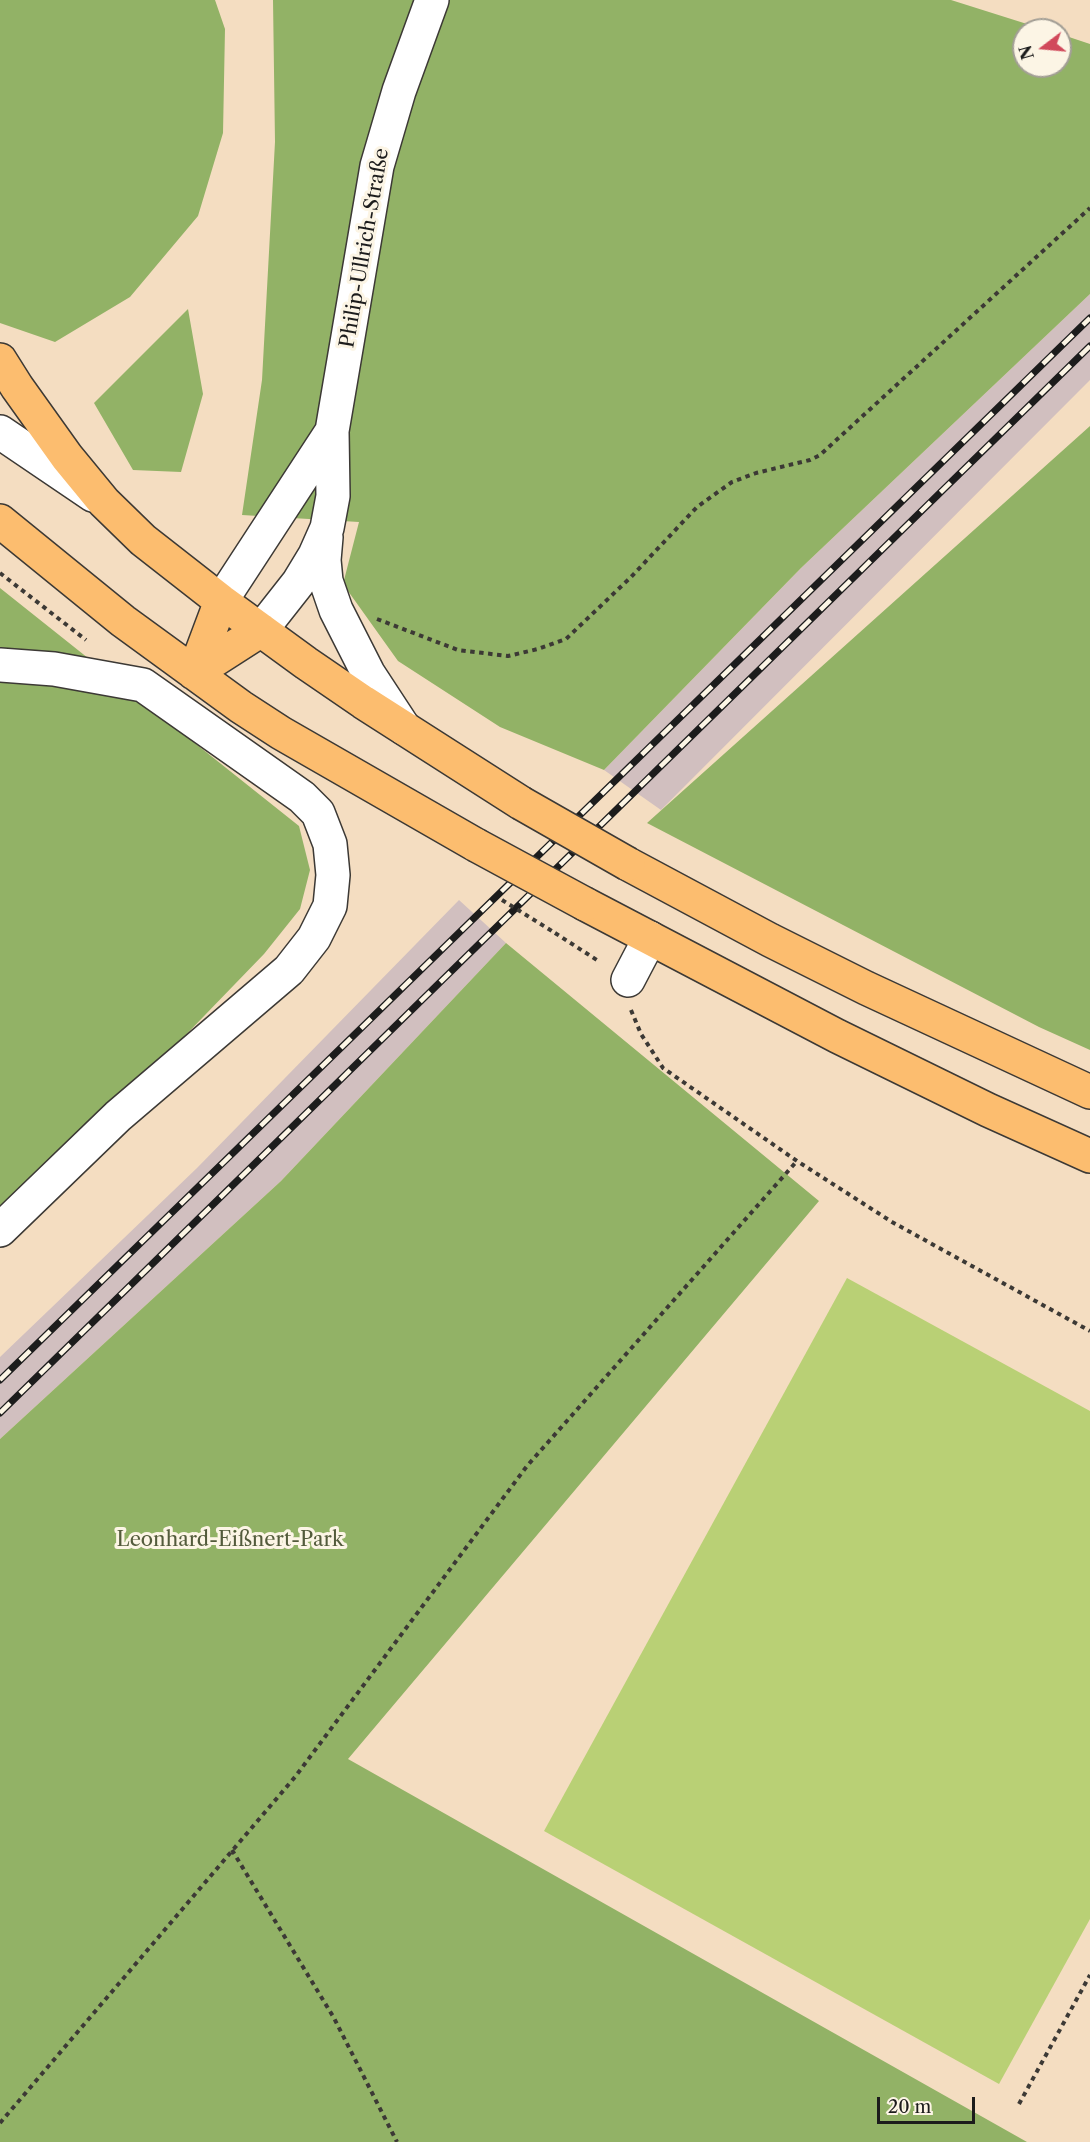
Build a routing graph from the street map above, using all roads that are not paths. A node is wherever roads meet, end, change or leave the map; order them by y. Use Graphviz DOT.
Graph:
graph roads {
  1 [pos="432,0"];
  2 [pos="0,360"];
  3 [pos="332,431"];
  4 [pos="0,432"];
  5 [pos="104,502"];
  6 [pos="0,520"];
  7 [pos="327,528"];
  8 [pos="221,601"];
  9 [pos="261,630"];
  10 [pos="0,665"];
  11 [pos="194,673"];
  12 [pos="404,728"];
  13 [pos="650,938"];
  14 [pos="628,980"];
  15 [pos="1090,1092"];
  16 [pos="1090,1155"];
  17 [pos="0,1230"];
  1 -- 3 [label="street, Philip-Ullrich-Straße"];
  2 -- 5 [label="main road"];
  3 -- 7 [label="street, Philip-Ullrich-Straße"];
  3 -- 8 [label="street, Philip-Ullrich-Straße"];
  4 -- 5 [label="street"];
  5 -- 8 [label="main road"];
  6 -- 11 [label="main road"];
  7 -- 9 [label="street, Philip-Ullrich-Straße"];
  7 -- 12 [label="street"];
  8 -- 9 [label="main road"];
  8 -- 11 [label="main road"];
  9 -- 11 [label="main road"];
  9 -- 12 [label="main road"];
  10 -- 17 [label="street"];
  11 -- 13 [label="main road, bridge"];
  12 -- 15 [label="main road, bridge"];
  13 -- 14 [label="street"];
  13 -- 16 [label="main road"];
}
